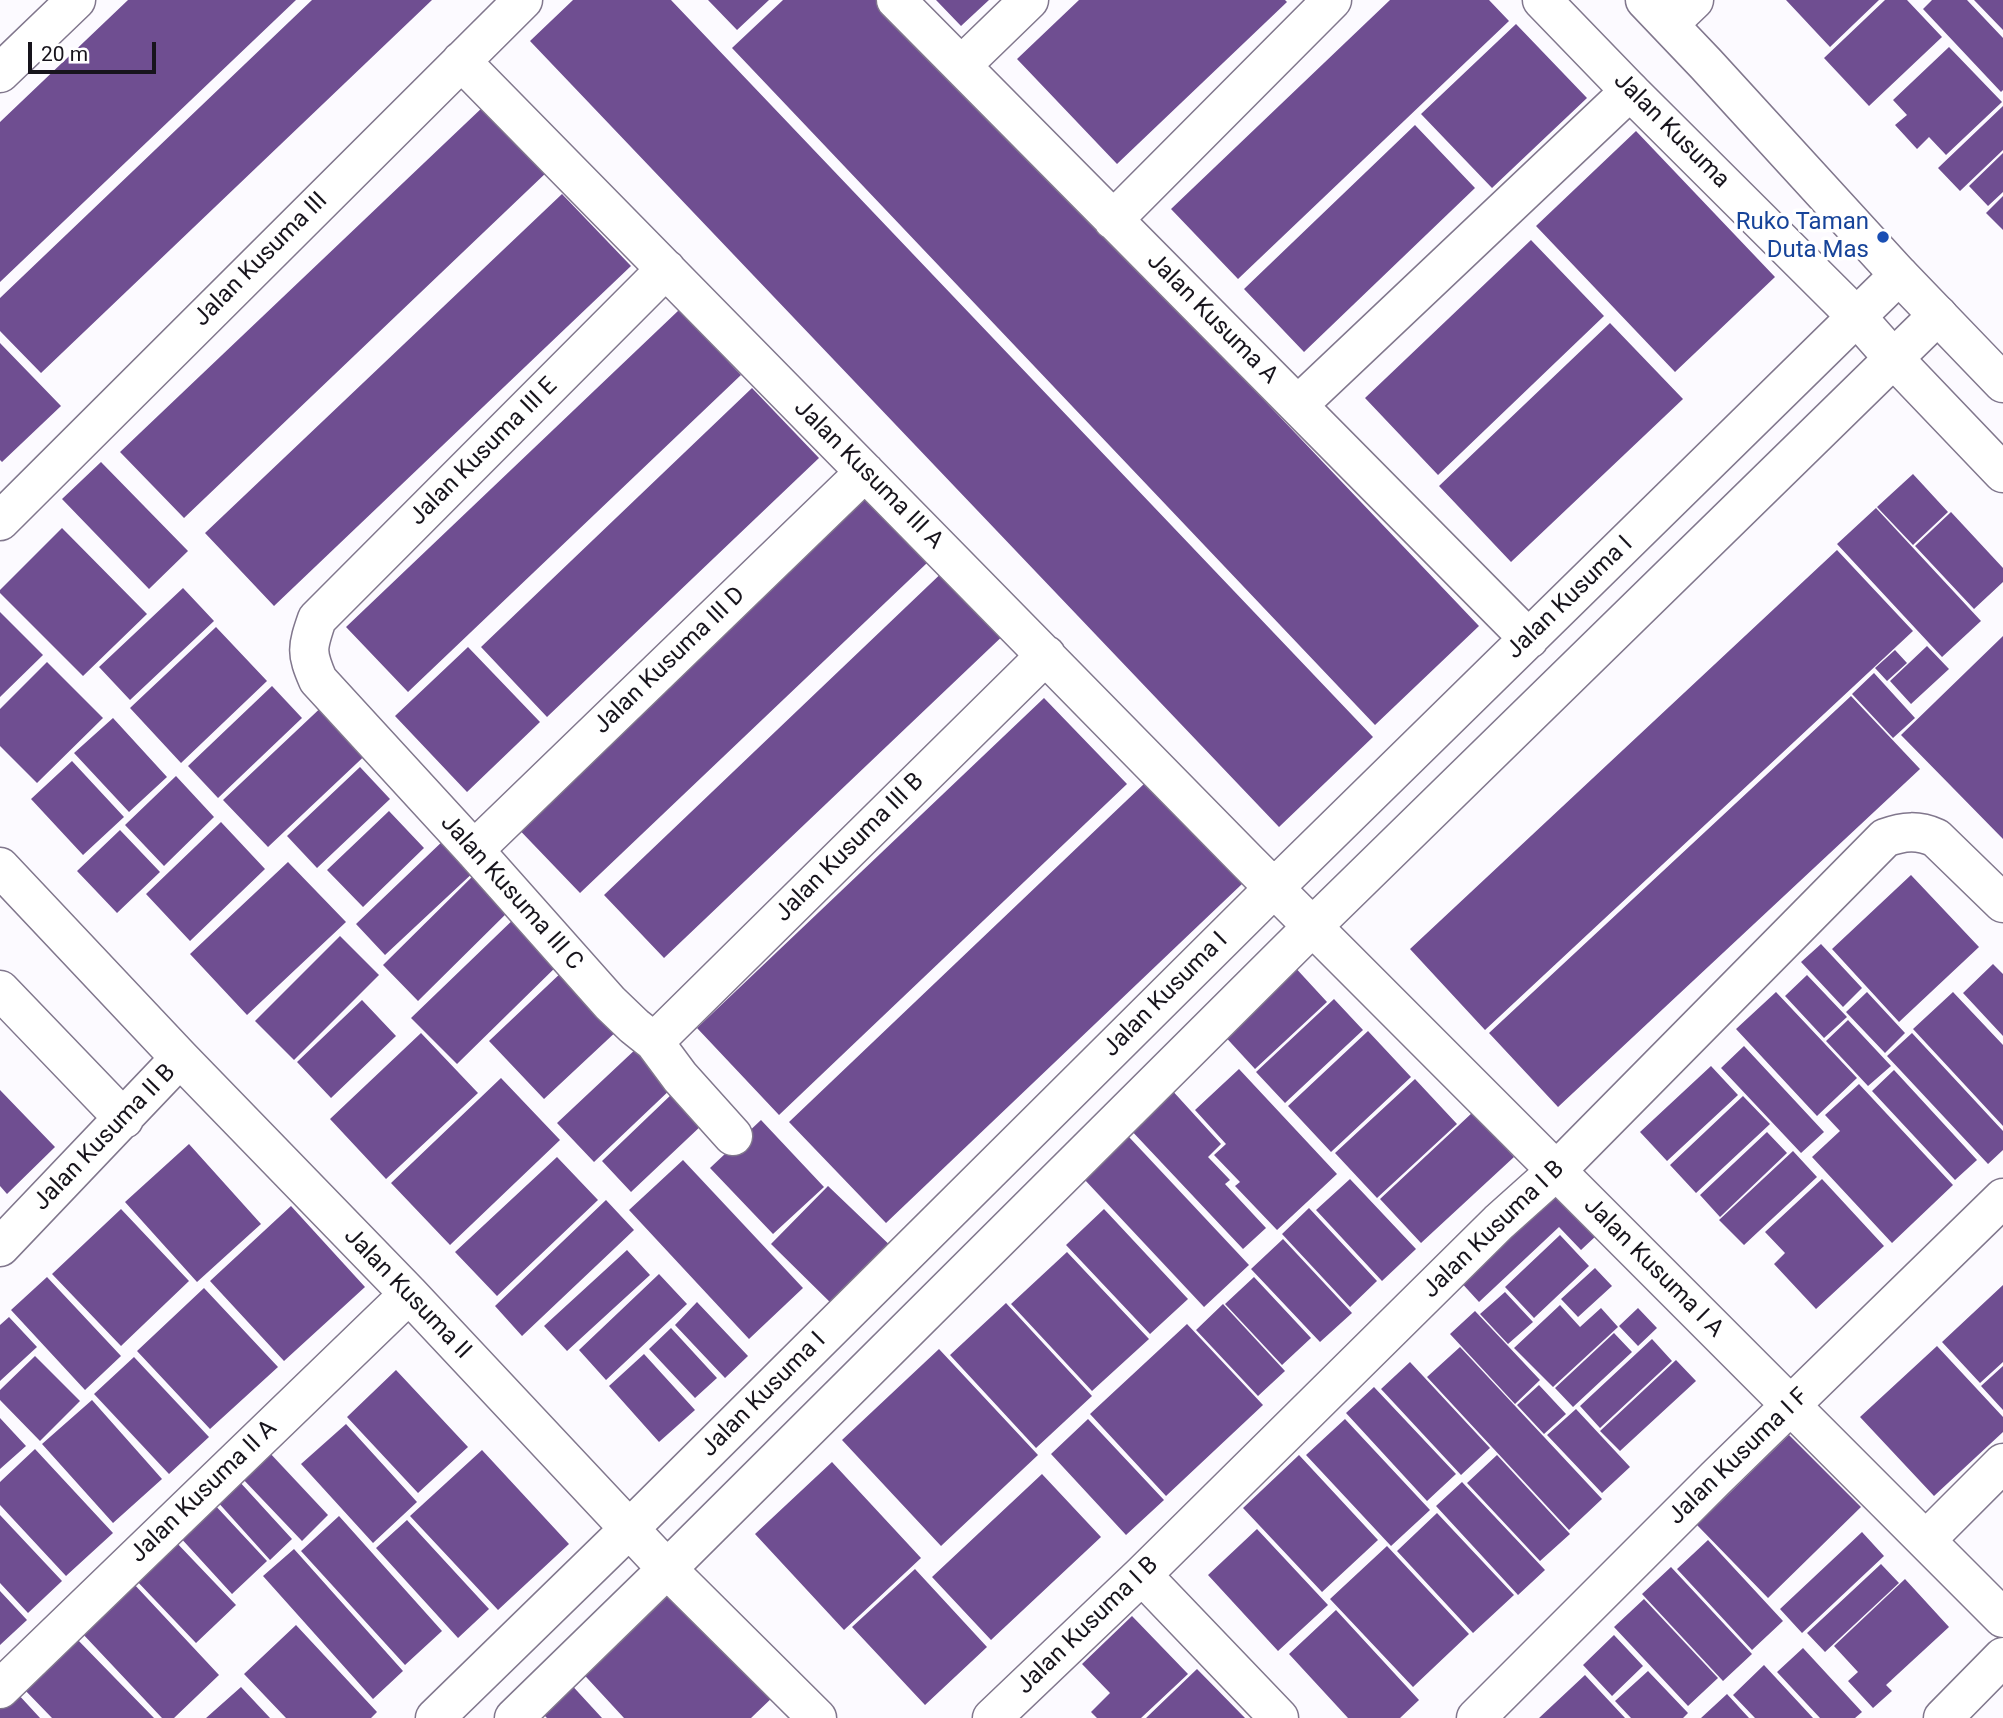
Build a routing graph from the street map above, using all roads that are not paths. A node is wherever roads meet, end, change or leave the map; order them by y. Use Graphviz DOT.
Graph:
graph roads {
  1 [pos="76,0"];
  2 [pos="523,0"];
  3 [pos="896,0"];
  4 [pos="1029,0"];
  5 [pos="1332,0"];
  6 [pos="1542,0"];
  7 [pos="1669,8"];
  8 [pos="461,61"];
  9 [pos="962,65"];
  10 [pos="0,73"];
  11 [pos="1630,91"];
  12 [pos="1113,220"];
  13 [pos="666,269"];
  14 [pos="1899,275"];
  15 [pos="1938,315"];
  16 [pos="1856,316"];
  17 [pos="1894,359"];
  18 [pos="2003,383"];
  19 [pos="1298,405"];
  20 [pos="865,472"];
  21 [pos="2003,473"];
  22 [pos="0,521"];
  23 [pos="1529,639"];
  24 [pos="310,640"];
  25 [pos="1046,655"];
  26 [pos="474,850"];
  27 [pos="0,867"];
  28 [pos="1274,888"];
  29 [pos="2003,903"];
  30 [pos="1312,926"];
  31 [pos="0,990"];
  32 [pos="654,1042"];
  33 [pos="180,1058"];
  34 [pos="124,1119"];
  35 [pos="733,1136"];
  36 [pos="1556,1171"];
  37 [pos="2003,1198"];
  38 [pos="0,1247"];
  39 [pos="409,1294"];
  40 [pos="1791,1406"];
  41 [pos="2003,1462"];
  42 [pos="630,1528"];
  43 [pos="1926,1540"];
  44 [pos="667,1569"];
  45 [pos="1142,1575"];
  46 [pos="2003,1618"];
  47 [pos="2003,1657"];
  48 [pos="0,1689"];
  49 [pos="435,1718"];
  50 [pos="514,1718"];
  51 [pos="817,1718"];
  52 [pos="992,1718"];
  53 [pos="1279,1718"];
  54 [pos="1476,1718"];
  55 [pos="1943,1718"];
  1 -- 10 [label="street"];
  2 -- 8 [label="street, Jalan Kusuma III"];
  3 -- 9 [label="street, Jalan Kusuma A"];
  4 -- 9 [label="street"];
  5 -- 12 [label="street"];
  6 -- 11 [label="street, Jalan Kusuma"];
  7 -- 14 [label="street"];
  8 -- 13 [label="street, Jalan Kusuma III A"];
  8 -- 22 [label="street, Jalan Kusuma III"];
  9 -- 12 [label="street, Jalan Kusuma A"];
  11 -- 16 [label="street, Jalan Kusuma"];
  11 -- 19 [label="street"];
  12 -- 19 [label="street, Jalan Kusuma A"];
  13 -- 20 [label="street, Jalan Kusuma III A"];
  13 -- 24 [label="street, Jalan Kusuma III E"];
  14 -- 15 [label="street"];
  14 -- 16 [label="street, Jalan Kusuma I"];
  15 -- 17 [label="street"];
  15 -- 18 [label="street"];
  16 -- 17 [label="street, Jalan Kusuma"];
  16 -- 23 [label="street, Jalan Kusuma I"];
  17 -- 21 [label="street, Jalan Kusuma"];
  17 -- 30 [label="street"];
  19 -- 23 [label="street, Jalan Kusuma A"];
  20 -- 25 [label="street, Jalan Kusuma III A"];
  20 -- 26 [label="street, Jalan Kusuma III D"];
  23 -- 28 [label="street, Jalan Kusuma I"];
  24 -- 26 [label="street, Jalan Kusuma III C"];
  25 -- 28 [label="street, Jalan Kusuma III A"];
  25 -- 32 [label="street, Jalan Kusuma III B"];
  26 -- 32 [label="street, Jalan Kusuma III C"];
  27 -- 33 [label="street, Jalan Kusuma II"];
  28 -- 30 [label="street, Jalan Kusuma I A"];
  28 -- 42 [label="street, Jalan Kusuma I"];
  29 -- 36 [label="street, Jalan Kusuma I B"];
  30 -- 36 [label="street, Jalan Kusuma I A"];
  30 -- 44 [label="street"];
  31 -- 34 [label="street"];
  32 -- 35 [label="street, Jalan Kusuma III C"];
  33 -- 34 [label="street, Jalan Kusuma II B"];
  33 -- 39 [label="street, Jalan Kusuma II"];
  34 -- 38 [label="street, Jalan Kusuma II B"];
  36 -- 40 [label="street, Jalan Kusuma I A"];
  36 -- 45 [label="street, Jalan Kusuma I B"];
  37 -- 40 [label="street, Jalan Kusuma I F"];
  39 -- 42 [label="street, Jalan Kusuma II"];
  39 -- 48 [label="street, Jalan Kusuma II A"];
  40 -- 43 [label="street, Jalan Kusuma I A"];
  40 -- 54 [label="street, Jalan Kusuma I F"];
  41 -- 43 [label="street"];
  42 -- 44 [label="street, Jalan Kusuma II"];
  42 -- 49 [label="street, Jalan Kusuma I"];
  43 -- 46 [label="street, Jalan Kusuma I A"];
  44 -- 50 [label="street"];
  44 -- 51 [label="street, Jalan Kusuma II"];
  45 -- 52 [label="street, Jalan Kusuma I B"];
  45 -- 53 [label="street"];
  47 -- 55 [label="street"];
}
